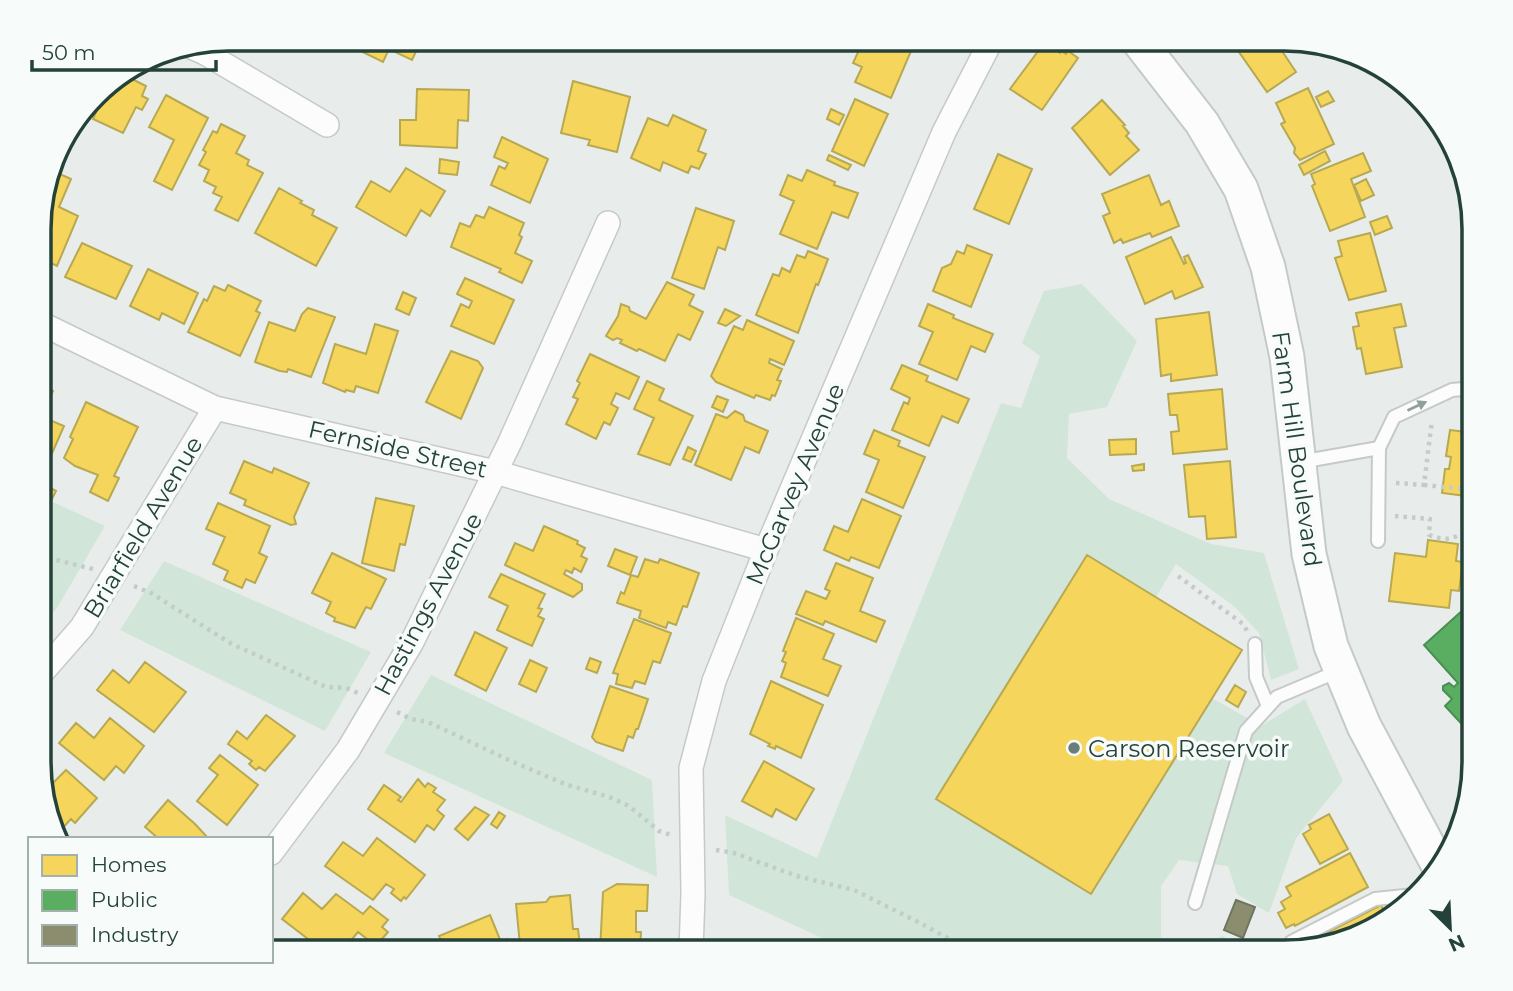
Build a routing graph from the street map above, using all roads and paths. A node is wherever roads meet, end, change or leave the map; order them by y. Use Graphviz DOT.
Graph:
graph roads {
  1 [pos="985,51"];
  2 [pos="1147,51"];
  3 [pos="203,52"];
  4 [pos="327,125"];
  5 [pos="608,223"];
  6 [pos="51,328"];
  7 [pos="1462,389"];
  8 [pos="1434,398"];
  9 [pos="215,408"];
  10 [pos="1379,448"];
  11 [pos="1300,462"];
  12 [pos="495,472"];
  13 [pos="1379,482"];
  14 [pos="1424,485"];
  15 [pos="1462,489"];
  16 [pos="1379,515"];
  17 [pos="1462,534"];
  18 [pos="1378,541"];
  19 [pos="766,550"];
  20 [pos="51,558"];
  21 [pos="1178,576"];
  22 [pos="112,577"];
  23 [pos="1255,644"];
  24 [pos="51,662"];
  25 [pos="1341,670"];
  26 [pos="377,701"];
  27 [pos="1268,706"];
  28 [pos="692,843"];
  29 [pos="273,850"];
  30 [pos="1434,857"];
  31 [pos="1400,896"];
  32 [pos="1195,903"];
  33 [pos="691,940"];
  34 [pos="951,940"];
  35 [pos="1297,940"];
  1 -- 19 [label="street, McGarvey Avenue"];
  2 -- 11 [label="main road, Farm Hill Boulevard"];
  3 -- 4 [label="street"];
  5 -- 12 [label="street, Hastings Avenue"];
  6 -- 9 [label="street, Fernside Street"];
  7 -- 8 [label="lane"];
  10 -- 8 [label="lane, one-way"];
  8 -- 14 [label="path"];
  9 -- 12 [label="street, Fernside Street"];
  9 -- 22 [label="street, Briarfield Avenue"];
  10 -- 11 [label="lane"];
  10 -- 13 [label="lane"];
  11 -- 25 [label="main road, Farm Hill Boulevard"];
  12 -- 19 [label="street, Fernside Street"];
  12 -- 26 [label="street, Hastings Avenue"];
  13 -- 14 [label="path"];
  13 -- 16 [label="lane"];
  14 -- 15 [label="path"];
  16 -- 17 [label="path"];
  16 -- 18 [label="lane"];
  19 -- 28 [label="street, McGarvey Avenue"];
  20 -- 22 [label="path"];
  21 -- 23 [label="path"];
  22 -- 24 [label="street, Briarfield Avenue"];
  22 -- 26 [label="path"];
  23 -- 27 [label="lane"];
  25 -- 27 [label="lane"];
  25 -- 30 [label="main road, Farm Hill Boulevard"];
  26 -- 28 [label="path"];
  26 -- 29 [label="street, Hastings Avenue"];
  27 -- 32 [label="lane"];
  28 -- 33 [label="street, McGarvey Avenue"];
  28 -- 34 [label="path"];
  31 -- 35 [label="lane"];
}
